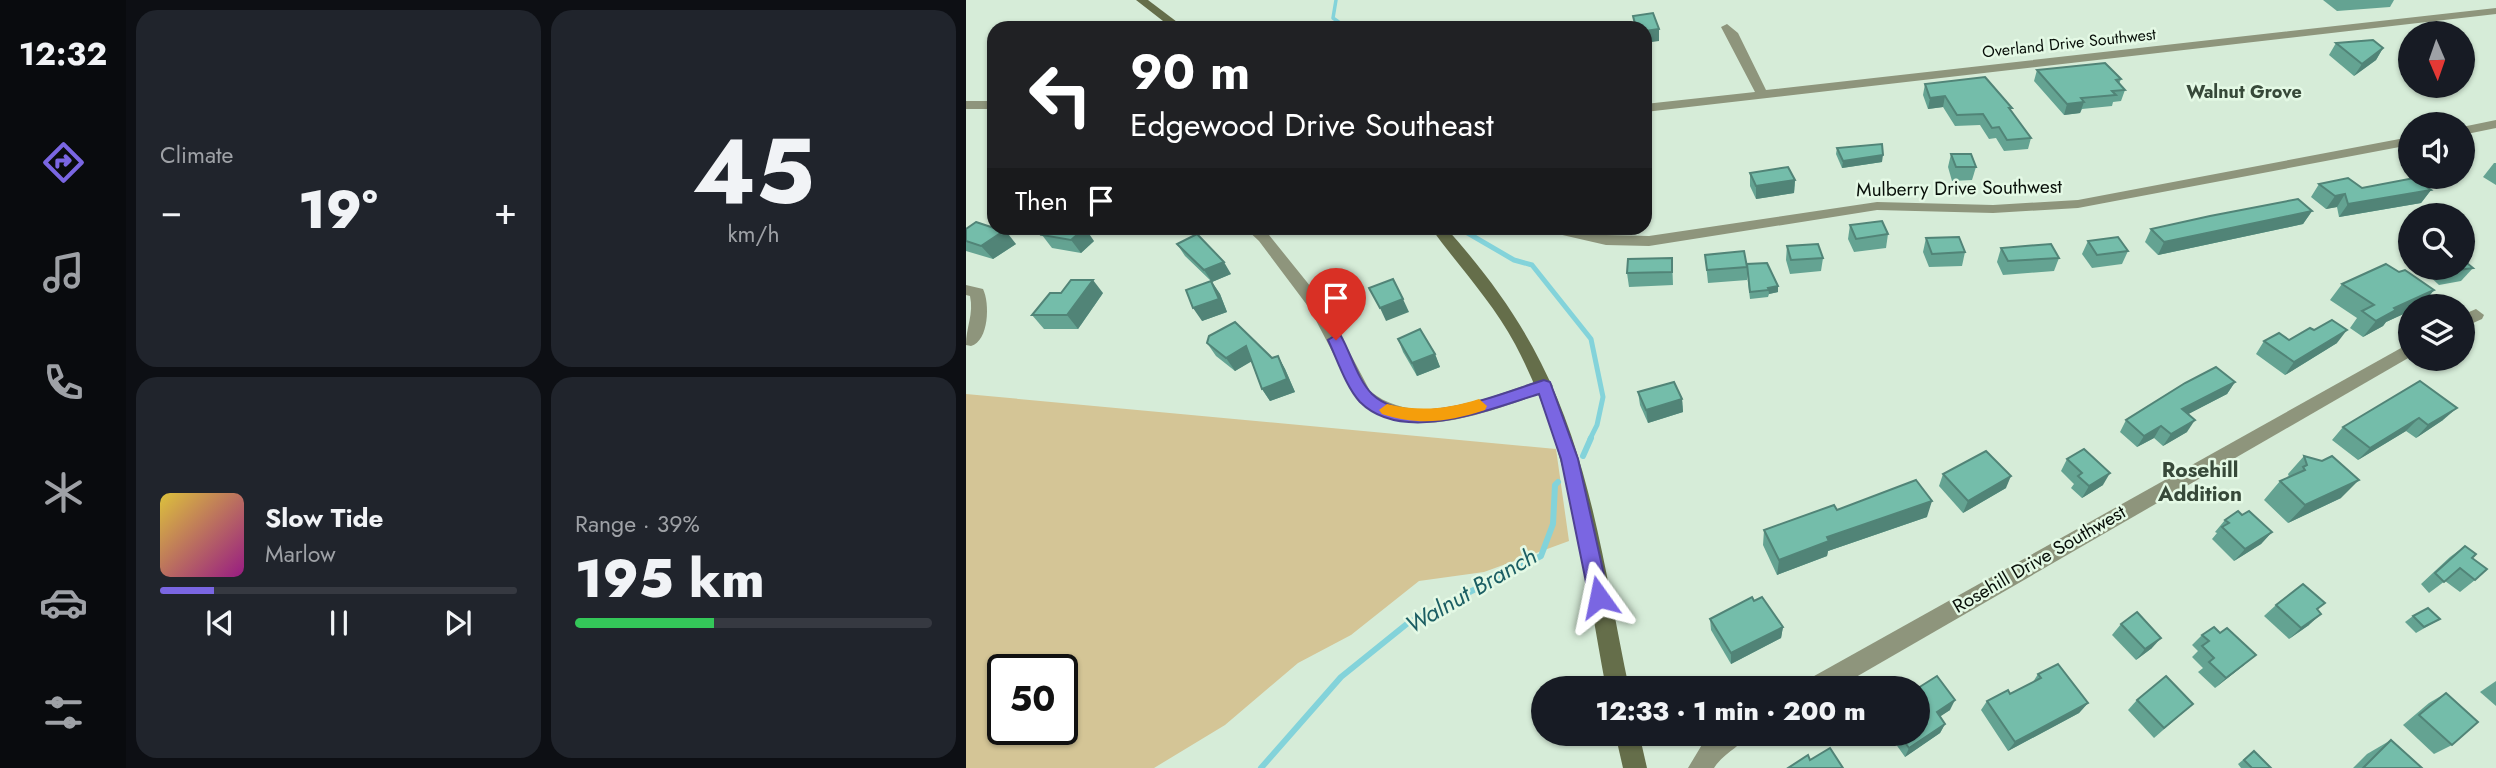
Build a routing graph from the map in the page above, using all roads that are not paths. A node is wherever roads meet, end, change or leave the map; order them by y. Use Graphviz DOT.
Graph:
graph roads {
  1 [pos="1141,0"];
  2 [pos="2496,11"];
  3 [pos="1169,21"];
  4 [pos="1727,27"];
  5 [pos="1762,94"];
  6 [pos="966,105"];
  7 [pos="987,105"];
  8 [pos="1652,107"];
  9 [pos="2496,124"];
  10 [pos="2475,128"];
  11 [pos="2398,143"];
  12 [pos="1260,235"];
  13 [pos="1444,235"];
  14 [pos="1583,235"];
  15 [pos="966,290"];
  16 [pos="971,340"];
  17 [pos="2398,356"];
  18 [pos="1544,386"];
  19 [pos="1615,676"];
  20 [pos="1836,676"];
  21 [pos="1630,746"];
  22 [pos="1714,746"];
  23 [pos="1634,768"];
  24 [pos="1700,768"];
  1 -- 3 [label="main road"];
  2 -- 5 [label="street, Overland Drive Southwest"];
  4 -- 5 [label="street"];
  5 -- 8 [label="street, Overland Drive Southwest"];
  6 -- 7 [label="street"];
  9 -- 10 [label="street"];
  11 -- 14 [label="street, Mulberry Drive Southwest"];
  12 -- 18 [label="street"];
  13 -- 18 [label="main road"];
  15 -- 16 [label="street"];
  17 -- 20 [label="street, Rosehill Drive Southwest"];
  18 -- 19 [label="main road"];
  21 -- 23 [label="main road"];
  22 -- 24 [label="street"];
}
